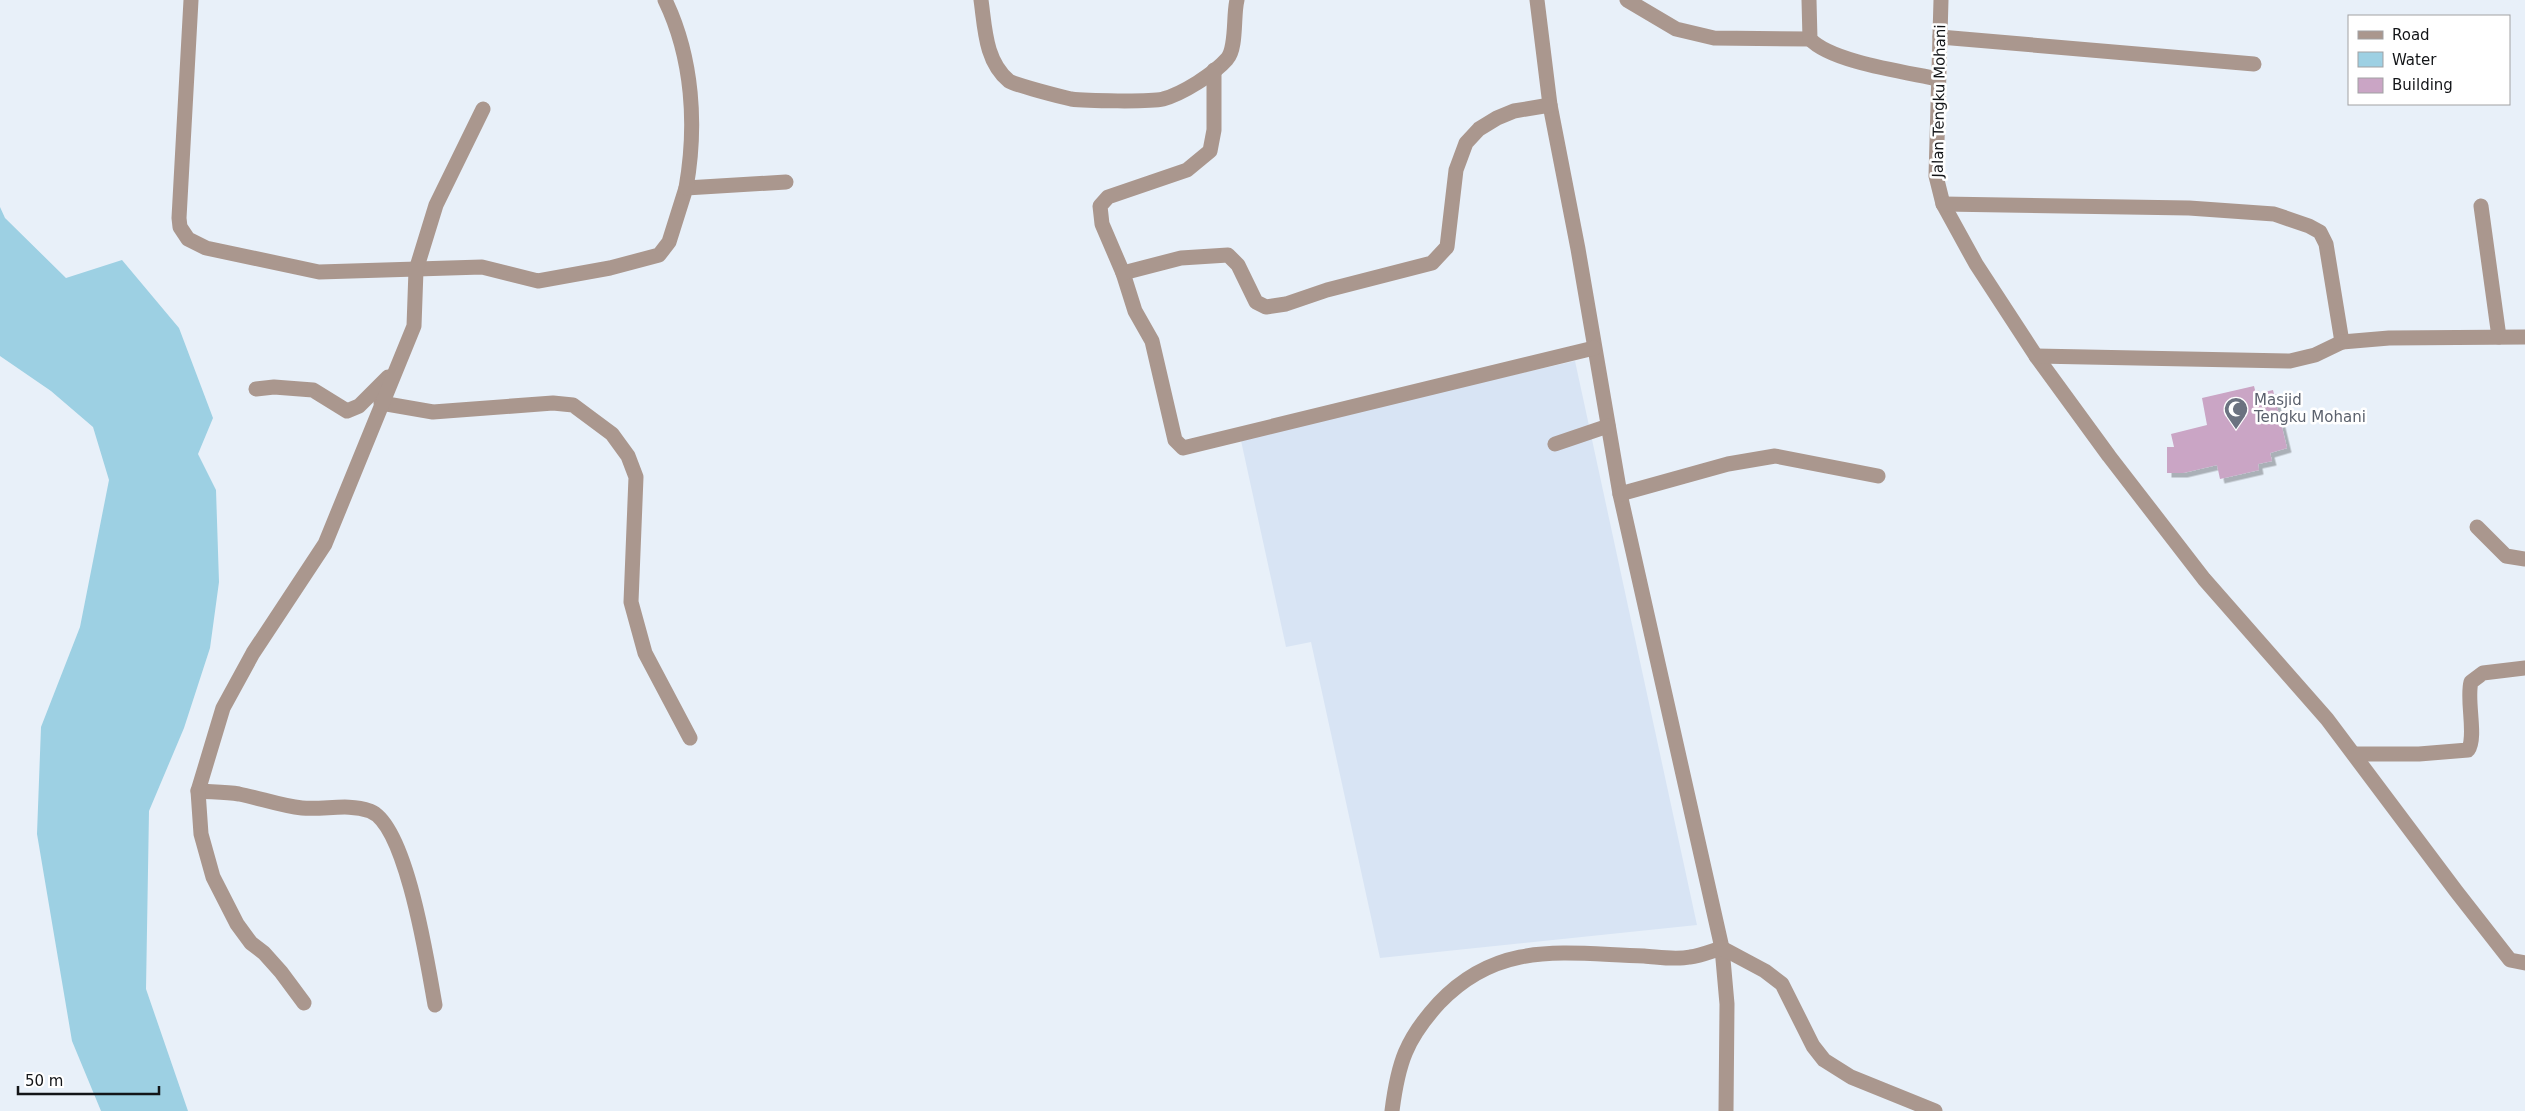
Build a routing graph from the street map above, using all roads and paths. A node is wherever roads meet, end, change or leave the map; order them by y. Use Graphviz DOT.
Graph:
graph roads {
  1 [pos="191,0"];
  2 [pos="665,0"];
  3 [pos="982,0"];
  4 [pos="1237,0"];
  5 [pos="1537,0"];
  6 [pos="1627,0"];
  7 [pos="1809,0"];
  8 [pos="1941,0"];
  9 [pos="1940,37"];
  10 [pos="1810,39"];
  11 [pos="2254,64"];
  12 [pos="1214,70"];
  13 [pos="1938,79"];
  14 [pos="1550,105"];
  15 [pos="482,109"];
  16 [pos="786,182"];
  17 [pos="686,188"];
  18 [pos="1943,204"];
  19 [pos="2481,206"];
  20 [pos="416,270"];
  21 [pos="1123,273"];
  22 [pos="2499,337"];
  23 [pos="2525,337"];
  24 [pos="2342,342"];
  25 [pos="1594,348"];
  26 [pos="2036,356"];
  27 [pos="394,371"];
  28 [pos="256,389"];
  29 [pos="380,403"];
  30 [pos="1608,426"];
  31 [pos="1554,444"];
  32 [pos="1878,476"];
  33 [pos="1620,494"];
  34 [pos="2477,527"];
  35 [pos="2525,559"];
  36 [pos="2525,668"];
  37 [pos="690,738"];
  38 [pos="2354,754"];
  39 [pos="198,792"];
  40 [pos="1722,948"];
  41 [pos="2525,964"];
  42 [pos="304,1003"];
  43 [pos="435,1005"];
  44 [pos="1392,1111"];
  45 [pos="1726,1111"];
  46 [pos="1935,1111"];
  1 -- 20 [label="street"];
  2 -- 17 [label="street"];
  3 -- 12 [label="street"];
  4 -- 12 [label="street"];
  5 -- 14 [label="street"];
  6 -- 10 [label="street"];
  7 -- 10 [label="street"];
  8 -- 9 [label="street, Jalan Tengku Mohani"];
  9 -- 11 [label="street"];
  9 -- 13 [label="street, Jalan Tengku Mohani"];
  10 -- 13 [label="street"];
  12 -- 21 [label="street"];
  13 -- 18 [label="street, Jalan Tengku Mohani"];
  14 -- 21 [label="street"];
  14 -- 25 [label="street"];
  15 -- 20 [label="street"];
  16 -- 17 [label="street"];
  17 -- 20 [label="street"];
  18 -- 24 [label="street"];
  18 -- 26 [label="street, Jalan Tengku Mohani"];
  19 -- 22 [label="street"];
  20 -- 27 [label="street"];
  21 -- 25 [label="street"];
  22 -- 23 [label="street"];
  22 -- 24 [label="street"];
  24 -- 26 [label="street"];
  25 -- 30 [label="street"];
  26 -- 38 [label="street, Jalan Tengku Mohani"];
  27 -- 28 [label="street"];
  27 -- 29 [label="street"];
  29 -- 37 [label="street"];
  29 -- 39 [label="street"];
  30 -- 31 [label="street"];
  30 -- 33 [label="street"];
  32 -- 33 [label="street"];
  33 -- 40 [label="street"];
  34 -- 35 [label="street"];
  36 -- 38 [label="street"];
  38 -- 41 [label="street, Jalan Tengku Mohani"];
  39 -- 42 [label="street"];
  39 -- 43 [label="street"];
  40 -- 44 [label="street"];
  40 -- 45 [label="street"];
  40 -- 46 [label="street"];
}
